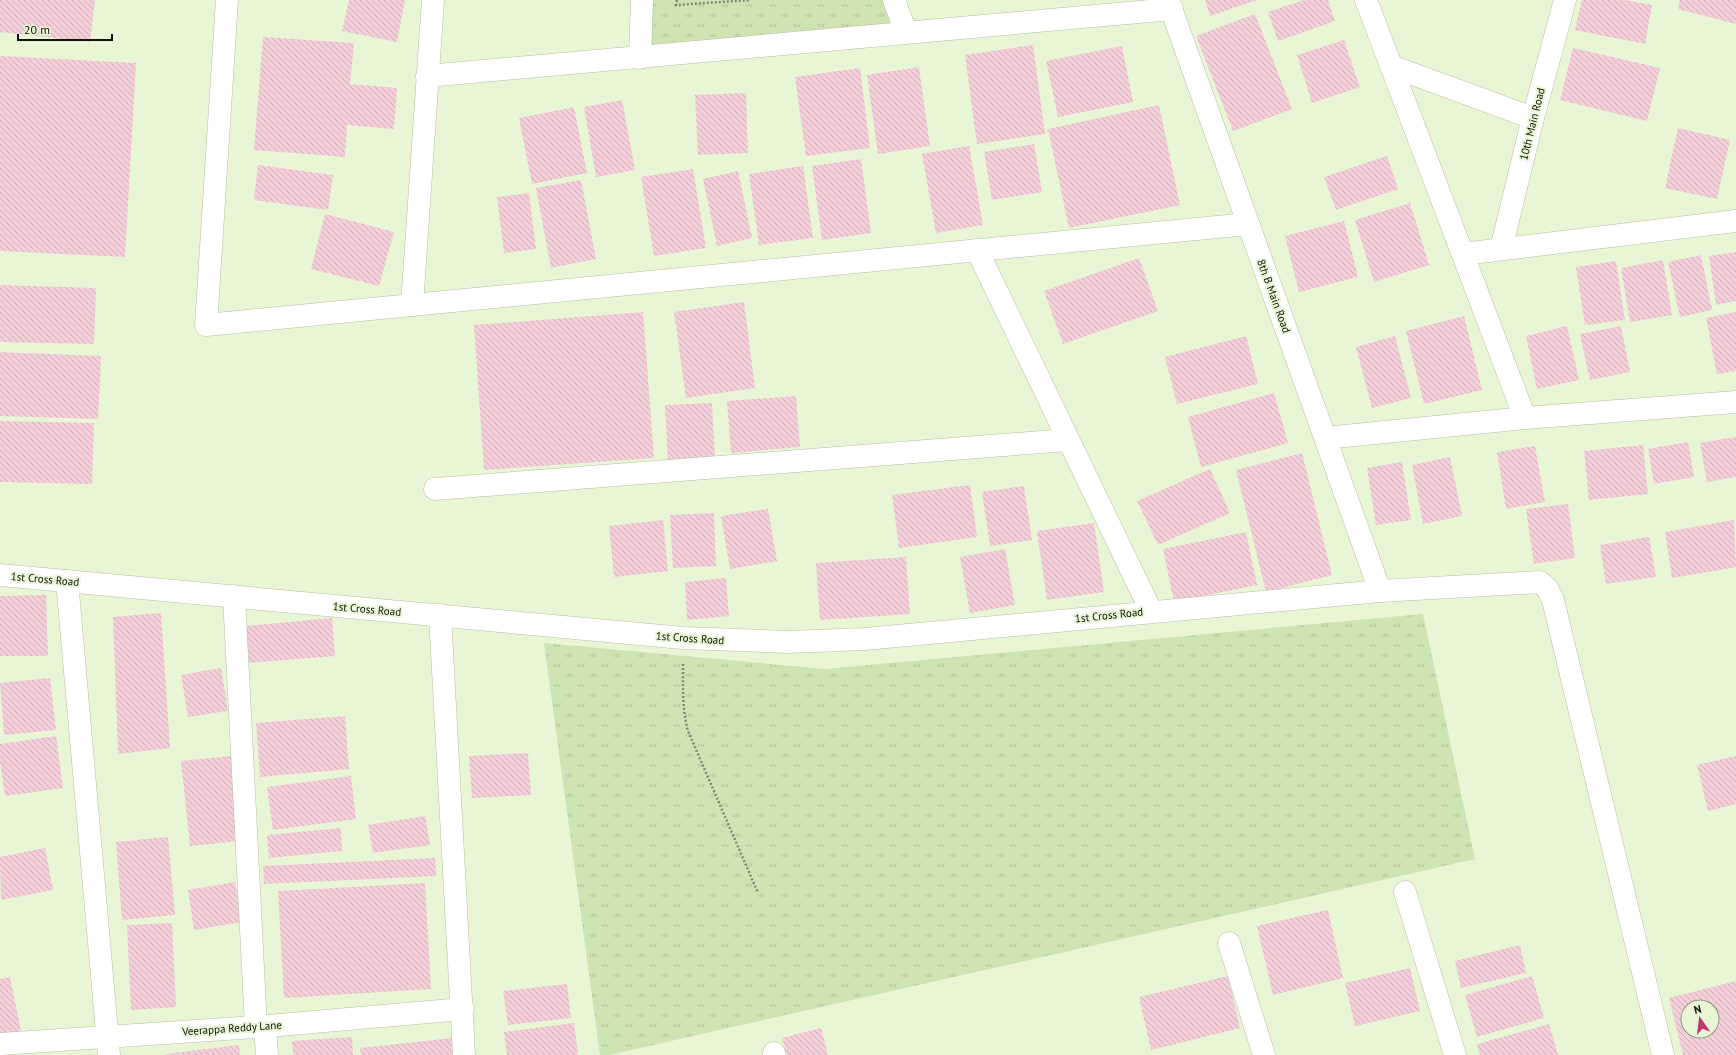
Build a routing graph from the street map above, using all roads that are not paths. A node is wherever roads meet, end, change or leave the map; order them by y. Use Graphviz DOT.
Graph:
graph roads {
  1 [pos="227,0"];
  2 [pos="433,0"];
  3 [pos="642,0"];
  4 [pos="894,0"];
  5 [pos="1366,0"];
  6 [pos="1565,0"];
  7 [pos="1170,5"];
  8 [pos="906,33"];
  9 [pos="640,58"];
  10 [pos="1391,66"];
  11 [pos="427,76"];
  12 [pos="1533,118"];
  13 [pos="1736,221"];
  14 [pos="1248,224"];
  15 [pos="1501,249"];
  16 [pos="977,250"];
  17 [pos="1463,254"];
  18 [pos="412,305"];
  19 [pos="1736,402"];
  20 [pos="1525,418"];
  21 [pos="1325,438"];
  22 [pos="1068,440"];
  23 [pos="435,489"];
  24 [pos="0,575"];
  25 [pos="67,581"];
  26 [pos="1380,591"];
  27 [pos="234,596"];
  28 [pos="1151,611"];
  29 [pos="440,616"];
  30 [pos="1405,892"];
  31 [pos="1229,943"];
  32 [pos="463,1009"];
  33 [pos="260,1026"];
  34 [pos="0,1044"];
  35 [pos="109,1046"];
  36 [pos="267,1055"];
  37 [pos="464,1055"];
  38 [pos="1264,1055"];
  39 [pos="1455,1055"];
  40 [pos="1663,1055"];
  1 -- 18 [label="street"];
  2 -- 11 [label="street"];
  3 -- 9 [label="street"];
  4 -- 8 [label="street"];
  5 -- 10 [label="street"];
  6 -- 12 [label="street, 10th Main Road"];
  7 -- 8 [label="street"];
  7 -- 14 [label="street, 8th B Main Road"];
  8 -- 9 [label="street"];
  9 -- 11 [label="street"];
  10 -- 12 [label="street"];
  10 -- 17 [label="street"];
  11 -- 18 [label="street"];
  12 -- 15 [label="street, 10th Main Road"];
  13 -- 15 [label="street"];
  14 -- 16 [label="street"];
  14 -- 21 [label="street, 8th B Main Road"];
  15 -- 17 [label="street"];
  16 -- 18 [label="street"];
  16 -- 22 [label="street"];
  17 -- 20 [label="street"];
  19 -- 20 [label="street"];
  20 -- 21 [label="street"];
  21 -- 26 [label="street, 8th B Main Road"];
  22 -- 23 [label="street"];
  22 -- 28 [label="street"];
  24 -- 25 [label="street, 1st Cross Road"];
  25 -- 27 [label="street, 1st Cross Road"];
  25 -- 35 [label="street"];
  26 -- 28 [label="street, 1st Cross Road"];
  26 -- 40 [label="street, 1st Cross Road"];
  27 -- 29 [label="street, 1st Cross Road"];
  27 -- 33 [label="street"];
  28 -- 29 [label="street, 1st Cross Road"];
  29 -- 32 [label="street"];
  30 -- 39 [label="street"];
  31 -- 38 [label="street"];
  32 -- 33 [label="street, Veerappa Reddy Lane"];
  32 -- 37 [label="street"];
  33 -- 35 [label="street, Veerappa Reddy Lane"];
  33 -- 36 [label="street"];
  34 -- 35 [label="street, Veerappa Reddy Lane"];
}
